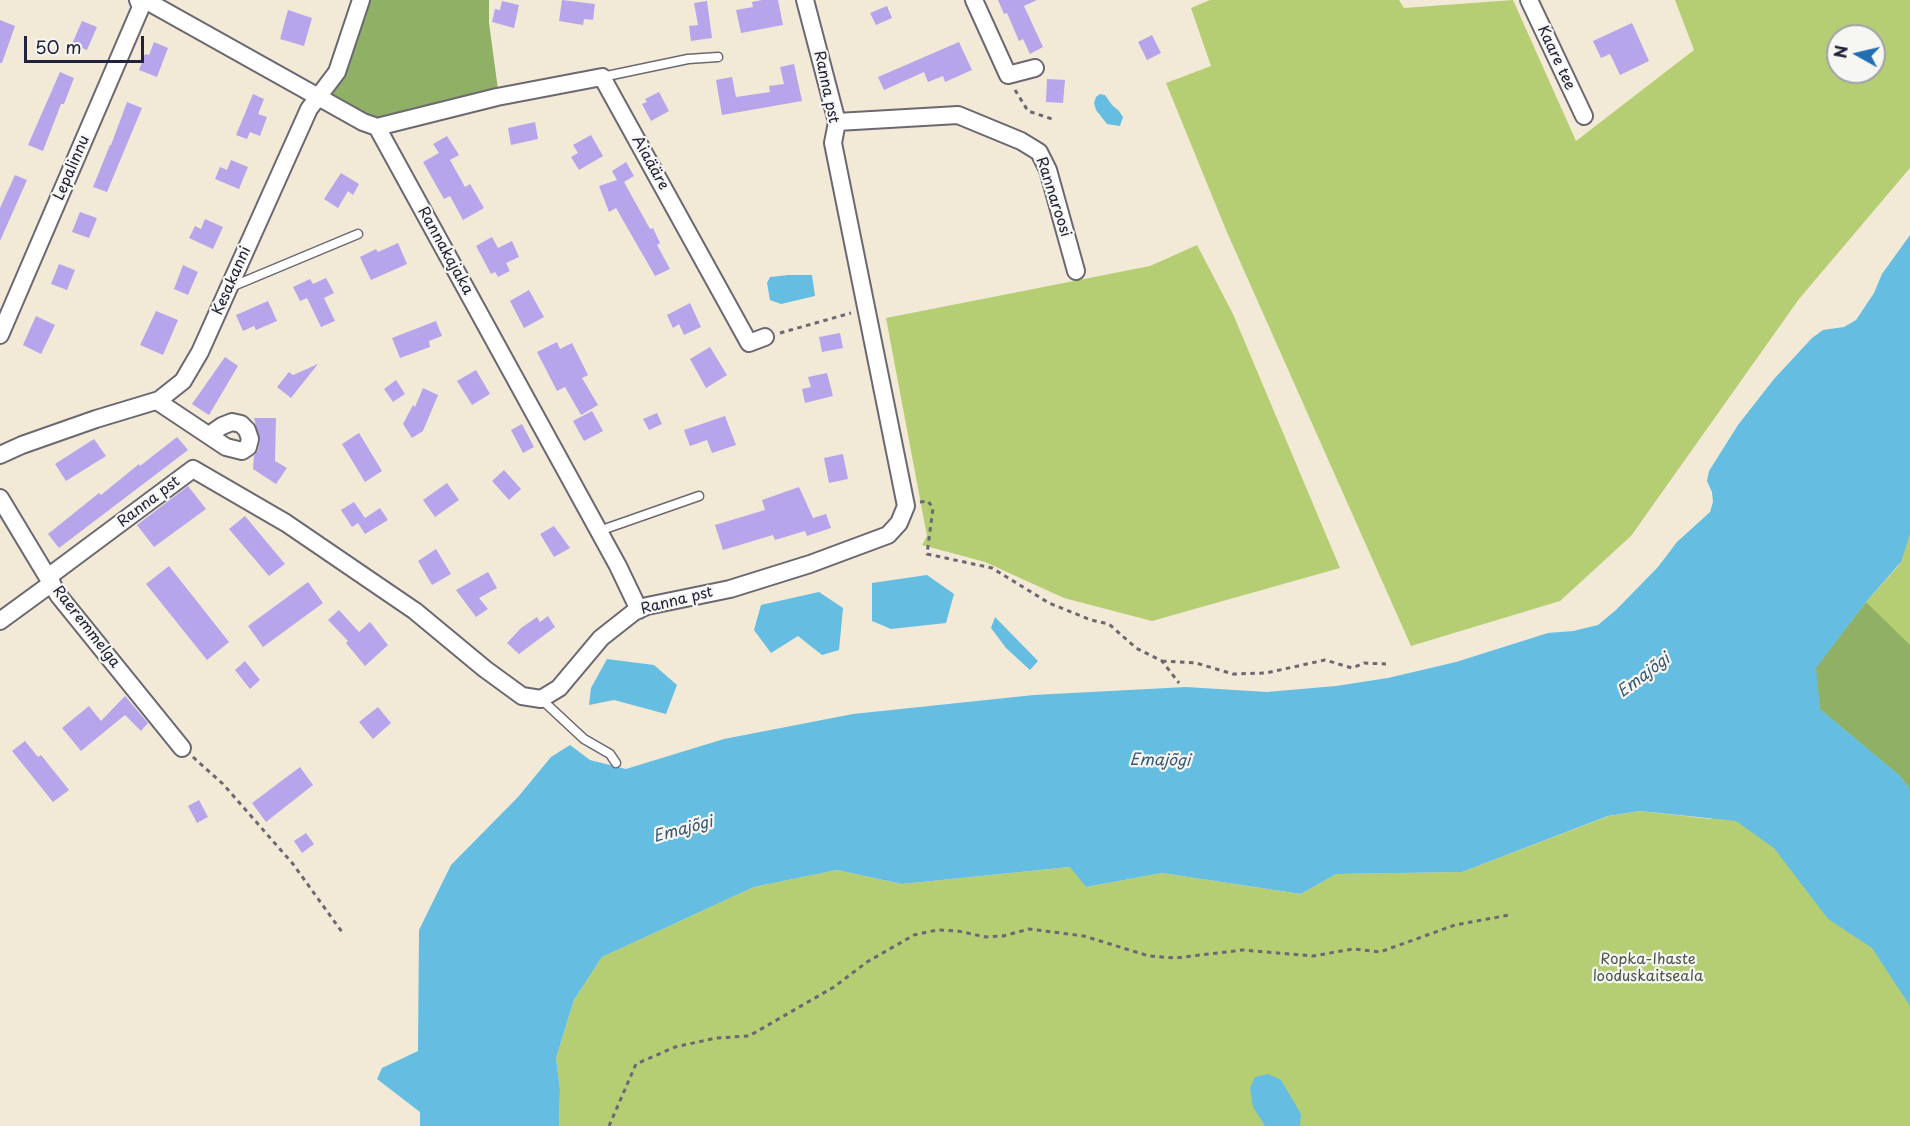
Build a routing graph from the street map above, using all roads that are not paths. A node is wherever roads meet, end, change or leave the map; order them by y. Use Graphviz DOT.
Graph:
graph roads {
  1 [pos="138,0"];
  2 [pos="145,0"];
  3 [pos="361,0"];
  4 [pos="805,0"];
  5 [pos="974,0"];
  6 [pos="1529,0"];
  7 [pos="718,57"];
  8 [pos="1035,68"];
  9 [pos="602,77"];
  10 [pos="318,97"];
  11 [pos="1584,116"];
  12 [pos="837,122"];
  13 [pos="377,127"];
  14 [pos="358,234"];
  15 [pos="1076,271"];
  16 [pos="228,288"];
  17 [pos="0,335"];
  18 [pos="765,337"];
  19 [pos="157,401"];
  20 [pos="209,435"];
  21 [pos="0,455"];
  22 [pos="699,496"];
  23 [pos="0,498"];
  24 [pos="599,531"];
  25 [pos="50,580"];
  26 [pos="639,610"];
  27 [pos="0,621"];
  28 [pos="541,699"];
  29 [pos="182,748"];
  30 [pos="616,763"];
  1 -- 17 [label="street, Lepalinnu"];
  2 -- 10 [label="street"];
  3 -- 10 [label="street, Kesakanni"];
  4 -- 12 [label="street, Ranna pst"];
  5 -- 8 [label="street"];
  6 -- 11 [label="street, Kaare tee"];
  7 -- 9 [label="lane"];
  9 -- 13 [label="street"];
  9 -- 18 [label="street, Aiaääre"];
  10 -- 13 [label="street"];
  10 -- 16 [label="street, Kesakanni"];
  12 -- 15 [label="street, Rannaroosi"];
  12 -- 26 [label="street, Ranna pst"];
  13 -- 24 [label="street, Rannakajaka"];
  14 -- 16 [label="lane"];
  16 -- 19 [label="street, Kesakanni"];
  19 -- 20 [label="street"];
  19 -- 21 [label="street, Kesakanni"];
  22 -- 24 [label="lane"];
  23 -- 25 [label="street, Raeremmelga"];
  24 -- 26 [label="street, Rannakajaka"];
  25 -- 27 [label="street"];
  25 -- 28 [label="street, Ranna pst"];
  25 -- 29 [label="street, Raeremmelga"];
  26 -- 28 [label="street, Ranna pst"];
  28 -- 30 [label="lane"];
}
